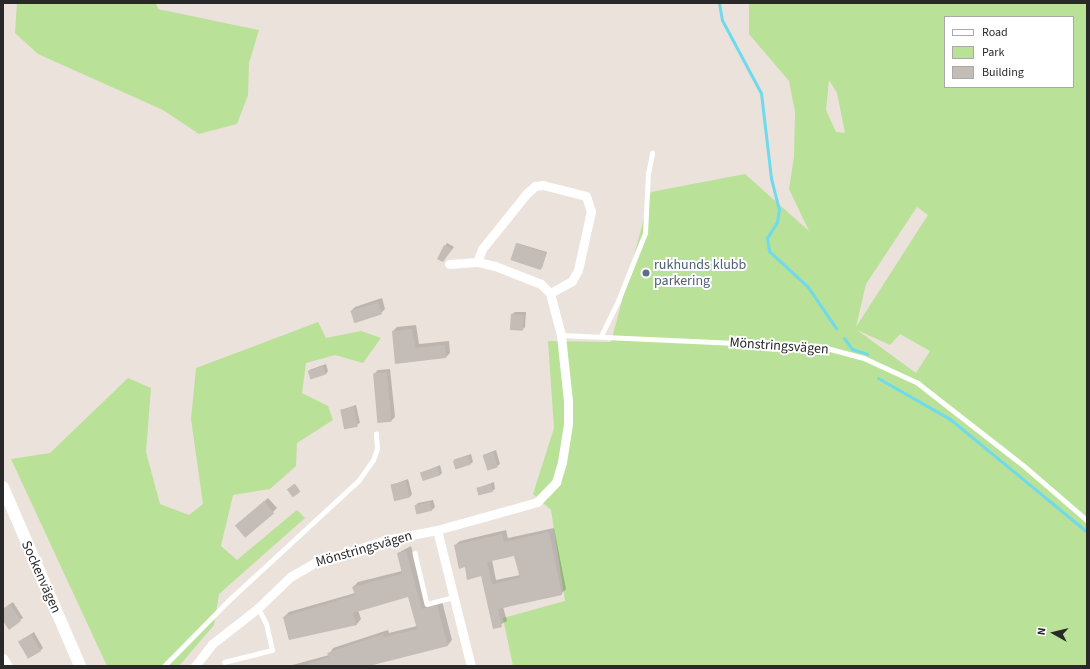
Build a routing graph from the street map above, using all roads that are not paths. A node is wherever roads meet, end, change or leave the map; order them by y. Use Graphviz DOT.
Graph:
graph roads {
  1 [pos="652,154"];
  2 [pos="477,262"];
  3 [pos="449,264"];
  4 [pos="550,293"];
  5 [pos="561,335"];
  6 [pos="601,336"];
  7 [pos="376,434"];
  8 [pos="3,487"];
  9 [pos="1087,520"];
  10 [pos="437,530"];
  11 [pos="415,553"];
  12 [pos="454,597"];
  13 [pos="258,608"];
  14 [pos="3,658"];
  15 [pos="224,662"];
  16 [pos="8,666"];
  17 [pos="80,666"];
  18 [pos="164,666"];
  19 [pos="195,666"];
  20 [pos="471,666"];
  1 -- 6 [label="lane"];
  2 -- 3 [label="street"];
  2 -- 4 [label="street"];
  2 -- 4 [label="street"];
  4 -- 5 [label="street, Mönstringsvägen"];
  5 -- 6 [label="lane, Mönstringsvägen"];
  5 -- 10 [label="street, Mönstringsvägen"];
  6 -- 9 [label="lane, Mönstringsvägen"];
  7 -- 18 [label="lane"];
  8 -- 17 [label="street, Sockenvägen"];
  10 -- 12 [label="street"];
  10 -- 13 [label="street, Mönstringsvägen"];
  11 -- 12 [label="lane"];
  12 -- 20 [label="street"];
  13 -- 15 [label="lane"];
  13 -- 19 [label="street, Mönstringsvägen"];
  14 -- 16 [label="street"];
}
